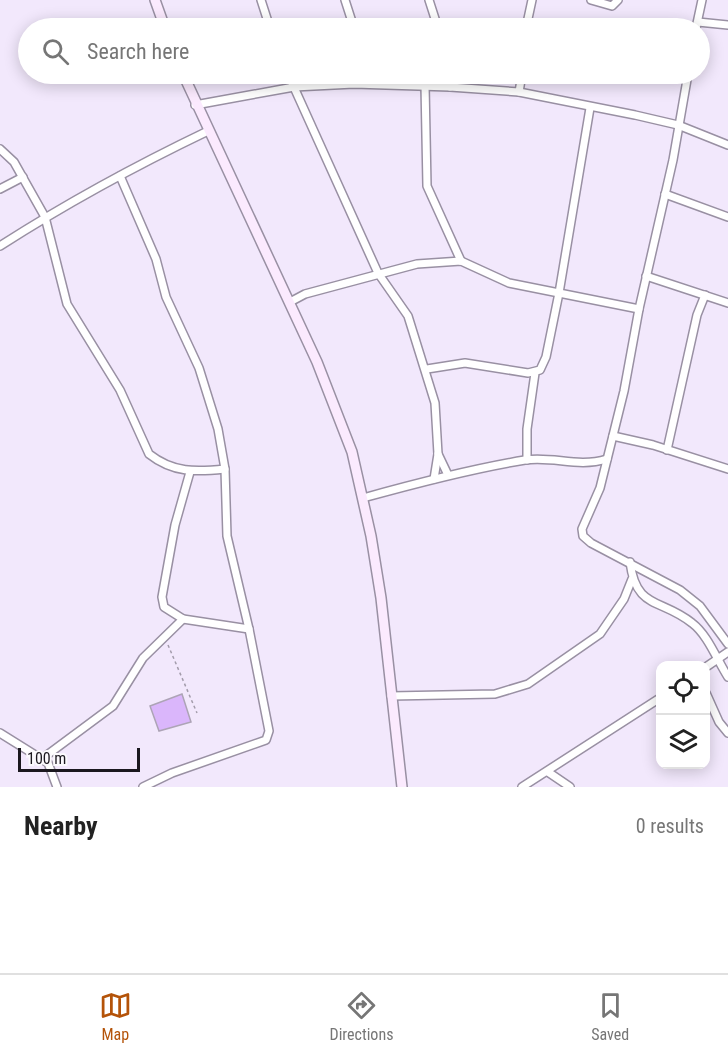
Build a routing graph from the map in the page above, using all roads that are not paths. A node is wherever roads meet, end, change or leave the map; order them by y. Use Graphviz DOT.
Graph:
graph roads {
  1 [pos="155,0"];
  2 [pos="261,0"];
  3 [pos="345,0"];
  4 [pos="429,0"];
  5 [pos="532,0"];
  6 [pos="591,0"];
  7 [pos="618,0"];
  8 [pos="702,0"];
  9 [pos="161,18"];
  10 [pos="267,18"];
  11 [pos="351,18"];
  12 [pos="435,18"];
  13 [pos="528,18"];
  14 [pos="698,18"];
  15 [pos="710,25"];
  16 [pos="728,26"];
  17 [pos="187,84"];
  18 [pos="293,84"];
  19 [pos="369,84"];
  20 [pos="450,84"];
  21 [pos="520,84"];
  22 [pos="686,84"];
  23 [pos="425,85"];
  24 [pos="294,87"];
  25 [pos="450,87"];
  26 [pos="519,92"];
  27 [pos="195,105"];
  28 [pos="590,108"];
  29 [pos="678,125"];
  30 [pos="208,131"];
  31 [pos="728,144"];
  32 [pos="0,149"];
  33 [pos="120,176"];
  34 [pos="23,177"];
  35 [pos="0,189"];
  36 [pos="665,194"];
  37 [pos="45,217"];
  38 [pos="728,217"];
  39 [pos="0,246"];
  40 [pos="461,261"];
  41 [pos="378,273"];
  42 [pos="646,276"];
  43 [pos="559,293"];
  44 [pos="705,295"];
  45 [pos="290,302"];
  46 [pos="728,303"];
  47 [pos="639,309"];
  48 [pos="427,369"];
  49 [pos="535,373"];
  50 [pos="613,436"];
  51 [pos="667,450"];
  52 [pos="438,454"];
  53 [pos="607,459"];
  54 [pos="527,460"];
  55 [pos="589,464"];
  56 [pos="728,469"];
  57 [pos="225,470"];
  58 [pos="190,472"];
  59 [pos="604,474"];
  60 [pos="448,475"];
  61 [pos="434,479"];
  62 [pos="363,498"];
  63 [pos="630,562"];
  64 [pos="632,579"];
  65 [pos="639,594"];
  66 [pos="624,599"];
  67 [pos="183,620"];
  68 [pos="249,629"];
  69 [pos="728,644"];
  70 [pos="728,652"];
  71 [pos="717,659"];
  72 [pos="710,664"];
  73 [pos="728,677"];
  74 [pos="391,696"];
  75 [pos="656,701"];
  76 [pos="710,703"];
  77 [pos="0,733"];
  78 [pos="728,733"];
  79 [pos="43,758"];
  80 [pos="548,772"];
  81 [pos="57,787"];
  82 [pos="143,787"];
  83 [pos="402,787"];
  84 [pos="522,787"];
  85 [pos="570,787"];
  1 -- 9 [label="street"];
  2 -- 10 [label="street"];
  3 -- 11 [label="street"];
  4 -- 12 [label="street"];
  5 -- 13 [label="street"];
  6 -- 7 [label="street"];
  8 -- 14 [label="street"];
  15 -- 16 [label="street"];
  17 -- 27 [label="street"];
  18 -- 24 [label="street"];
  19 -- 23 [label="street"];
  19 -- 24 [label="street"];
  20 -- 25 [label="street"];
  21 -- 26 [label="street"];
  22 -- 29 [label="street"];
  23 -- 25 [label="street"];
  23 -- 40 [label="street"];
  24 -- 27 [label="street"];
  24 -- 41 [label="street"];
  25 -- 26 [label="street"];
  26 -- 28 [label="street"];
  27 -- 30 [label="street"];
  28 -- 29 [label="street"];
  28 -- 43 [label="street"];
  29 -- 31 [label="street"];
  29 -- 36 [label="street"];
  30 -- 33 [label="street"];
  30 -- 45 [label="street"];
  32 -- 34 [label="street"];
  33 -- 37 [label="street"];
  33 -- 57 [label="street"];
  34 -- 35 [label="street"];
  34 -- 37 [label="street"];
  36 -- 38 [label="street"];
  36 -- 42 [label="street"];
  37 -- 39 [label="street"];
  37 -- 58 [label="street"];
  40 -- 41 [label="street"];
  40 -- 43 [label="street"];
  41 -- 45 [label="street"];
  41 -- 48 [label="street"];
  42 -- 44 [label="street"];
  42 -- 47 [label="street"];
  43 -- 47 [label="street"];
  43 -- 49 [label="street"];
  44 -- 46 [label="street"];
  44 -- 51 [label="street"];
  45 -- 62 [label="street"];
  47 -- 50 [label="street"];
  48 -- 49 [label="street"];
  48 -- 52 [label="street"];
  49 -- 54 [label="street"];
  50 -- 51 [label="street"];
  50 -- 53 [label="street"];
  51 -- 56 [label="street"];
  52 -- 60 [label="street"];
  52 -- 61 [label="street"];
  53 -- 55 [label="street"];
  53 -- 59 [label="street"];
  54 -- 55 [label="street"];
  54 -- 60 [label="street"];
  55 -- 59 [label="street"];
  57 -- 58 [label="street"];
  57 -- 68 [label="street"];
  58 -- 67 [label="street"];
  59 -- 63 [label="street"];
  60 -- 61 [label="street"];
  61 -- 62 [label="street"];
  62 -- 74 [label="street"];
  63 -- 64 [label="street"];
  63 -- 69 [label="street"];
  64 -- 65 [label="street"];
  64 -- 66 [label="street"];
  65 -- 66 [label="street"];
  65 -- 71 [label="street"];
  66 -- 74 [label="street"];
  67 -- 68 [label="street"];
  67 -- 79 [label="street"];
  68 -- 82 [label="street"];
  70 -- 71 [label="street"];
  71 -- 72 [label="street"];
  71 -- 73 [label="street"];
  74 -- 83 [label="street"];
  75 -- 80 [label="street"];
  76 -- 78 [label="street"];
  77 -- 79 [label="street"];
  79 -- 81 [label="street"];
  80 -- 84 [label="street"];
  80 -- 85 [label="street"];
}
